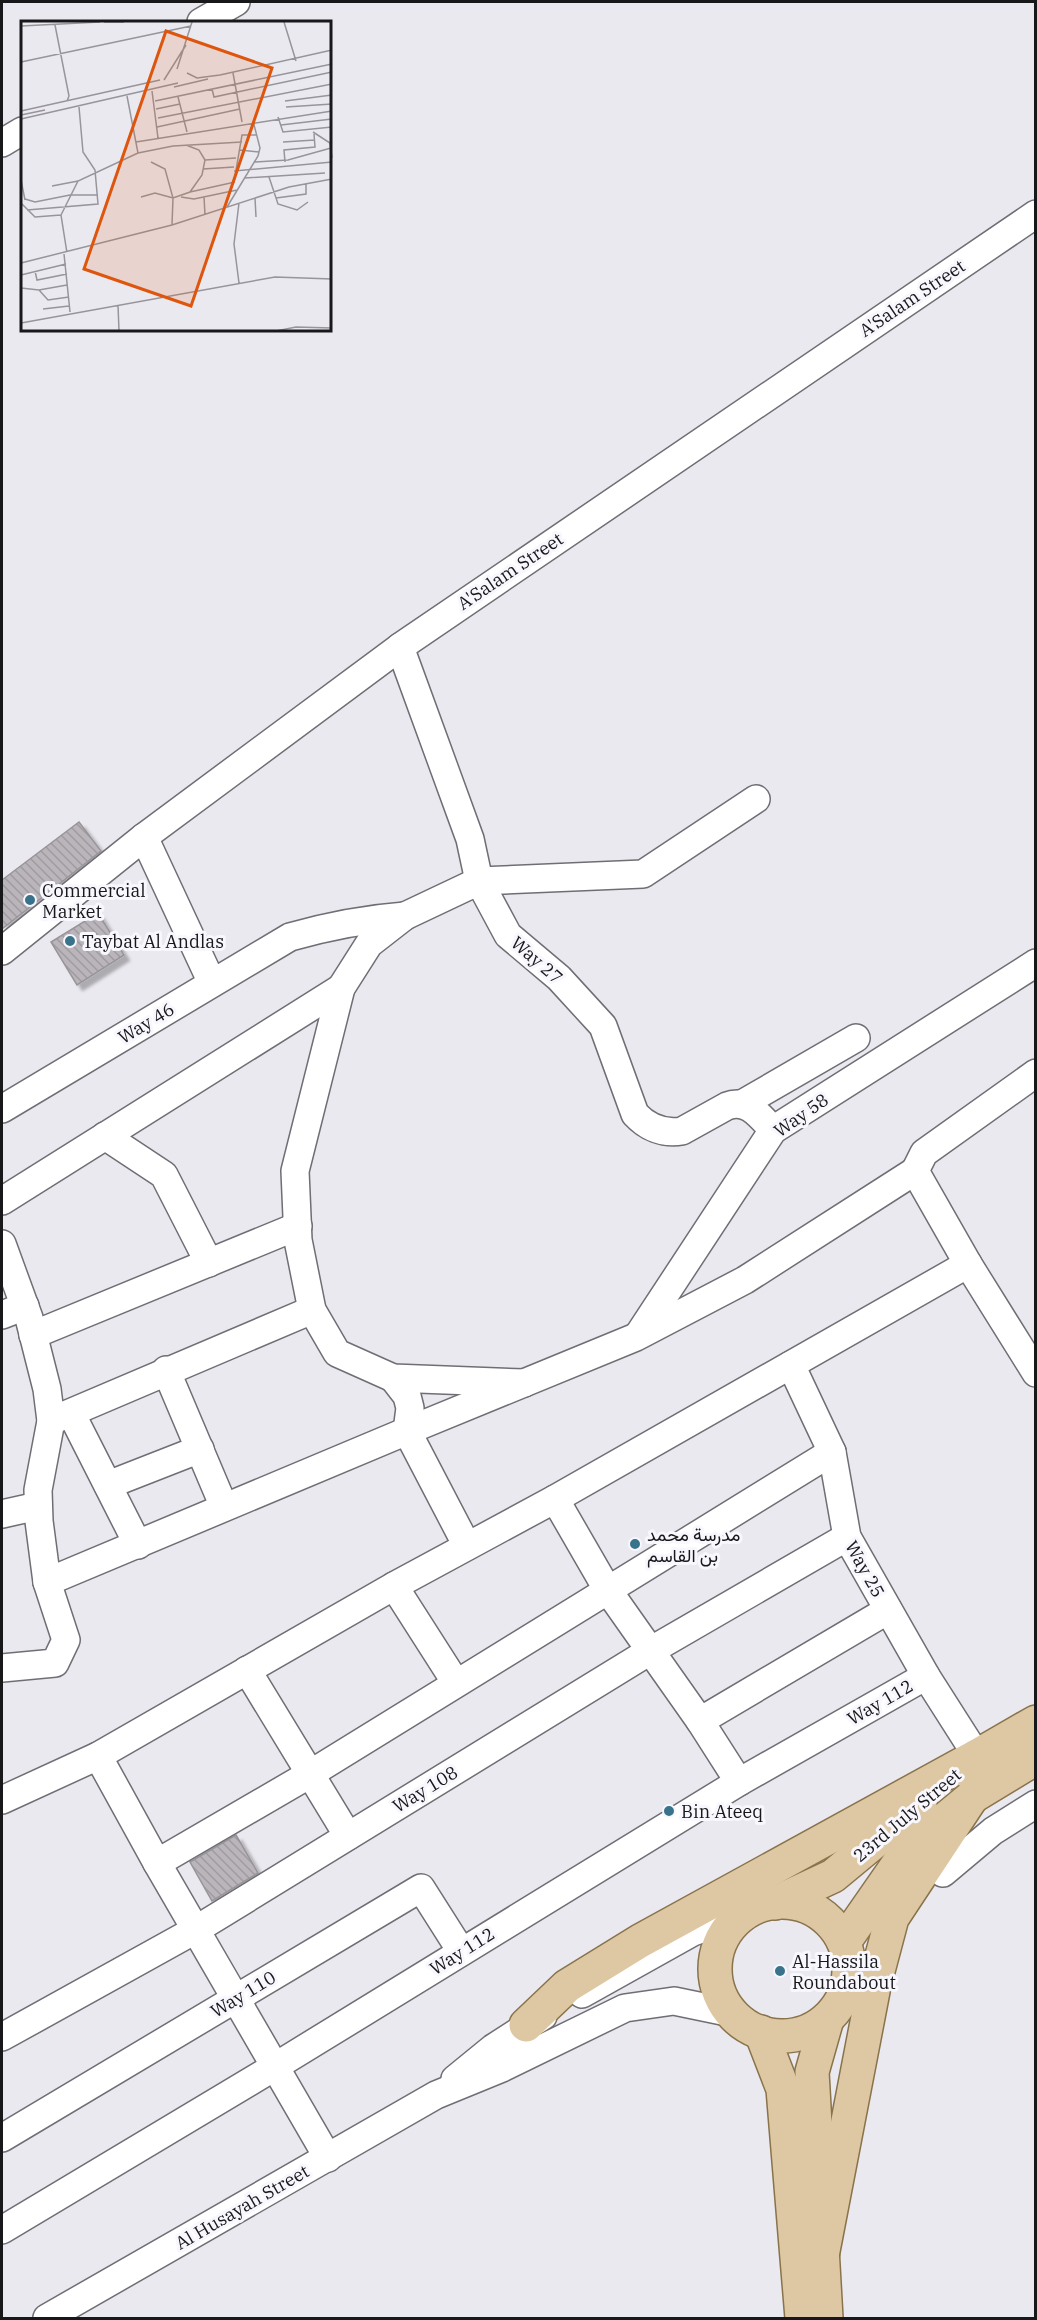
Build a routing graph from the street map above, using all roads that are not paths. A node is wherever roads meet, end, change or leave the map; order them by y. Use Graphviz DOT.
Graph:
graph roads {
  1 [pos="236,2"];
  2 [pos="203,21"];
  3 [pos="21,132"];
  4 [pos="2,143"];
  5 [pos="1035,214"];
  6 [pos="400,647"];
  7 [pos="756,799"];
  8 [pos="144,837"];
  9 [pos="479,881"];
  10 [pos="405,916"];
  11 [pos="2,951"];
  12 [pos="1035,963"];
  13 [pos="212,983"];
  14 [pos="341,988"];
  15 [pos="856,1038"];
  16 [pos="1035,1072"];
  17 [pos="742,1104"];
  18 [pos="2,1109"];
  19 [pos="773,1130"];
  20 [pos="105,1136"];
  21 [pos="915,1171"];
  22 [pos="2,1202"];
  23 [pos="298,1227"];
  24 [pos="2,1244"];
  25 [pos="209,1263"];
  26 [pos="968,1264"];
  27 [pos="312,1310"];
  28 [pos="13,1311"];
  29 [pos="33,1335"];
  30 [pos="636,1337"];
  31 [pos="791,1365"];
  32 [pos="166,1370"];
  33 [pos="1035,1373"];
  34 [pos="393,1378"];
  35 [pos="524,1383"];
  36 [pos="61,1417"];
  37 [pos="407,1431"];
  38 [pos="200,1449"];
  39 [pos="832,1452"];
  40 [pos="108,1485"];
  41 [pos="555,1499"];
  42 [pos="38,1506"];
  43 [pos="224,1507"];
  44 [pos="2,1514"];
  45 [pos="847,1537"];
  46 [pos="138,1545"];
  47 [pos="467,1546"];
  48 [pos="47,1582"];
  49 [pos="394,1586"];
  50 [pos="607,1589"];
  51 [pos="888,1610"];
  52 [pos="650,1651"];
  53 [pos="2,1668"];
  54 [pos="247,1670"];
  55 [pos="926,1676"];
  56 [pos="456,1683"];
  57 [pos="700,1721"];
  58 [pos="1035,1722"];
  59 [pos="98,1756"];
  60 [pos="977,1756"];
  61 [pos="1035,1758"];
  62 [pos="310,1774"];
  63 [pos="739,1782"];
  64 [pos="5,1791"];
  65 [pos="972,1797"];
  66 [pos="1035,1804"];
  67 [pos="348,1836"];
  68 [pos="157,1863"];
  69 [pos="943,1873"];
  70 [pos="761,1907"];
  71 [pos="197,1929"];
  72 [pos="844,1942"];
  73 [pos="461,1951"];
  74 [pos="237,1997"];
  75 [pos="732,2013"];
  76 [pos="827,2019"];
  77 [pos="526,2025"];
  78 [pos="761,2032"];
  79 [pos="2,2037"];
  80 [pos="276,2066"];
  81 [pos="436,2095"];
  82 [pos="2,2138"];
  83 [pos="328,2158"];
  84 [pos="2,2230"];
  85 [pos="822,2256"];
  86 [pos="47,2319"];
  87 [pos="802,2319"];
  88 [pos="826,2319"];
  1 -- 2 [label="street"];
  3 -- 4 [label="street"];
  5 -- 6 [label="street, A'Salam Street"];
  6 -- 8 [label="street, A'Salam Street"];
  6 -- 9 [label="street, Way 27"];
  7 -- 9 [label="street"];
  8 -- 11 [label="street, A'Salam Street"];
  8 -- 13 [label="street"];
  9 -- 10 [label="street"];
  9 -- 17 [label="street, Way 27"];
  10 -- 13 [label="street, Way 46"];
  10 -- 14 [label="street"];
  12 -- 19 [label="street, Way 58"];
  13 -- 18 [label="street, Way 46"];
  14 -- 20 [label="street"];
  14 -- 23 [label="street"];
  15 -- 17 [label="street, Way 27"];
  16 -- 21 [label="street"];
  17 -- 19 [label="street"];
  19 -- 30 [label="street, Way 58"];
  20 -- 22 [label="street"];
  20 -- 25 [label="street"];
  21 -- 26 [label="street"];
  21 -- 30 [label="street"];
  23 -- 25 [label="street"];
  23 -- 27 [label="street"];
  24 -- 28 [label="street"];
  25 -- 29 [label="street"];
  26 -- 31 [label="street"];
  26 -- 33 [label="street"];
  27 -- 32 [label="street"];
  27 -- 34 [label="street"];
  28 -- 29 [label="street"];
  29 -- 36 [label="street"];
  30 -- 35 [label="street"];
  31 -- 39 [label="street, Way 25"];
  31 -- 41 [label="street"];
  32 -- 36 [label="street"];
  32 -- 38 [label="street"];
  34 -- 35 [label="street"];
  34 -- 37 [label="street"];
  35 -- 37 [label="street"];
  36 -- 40 [label="street"];
  36 -- 42 [label="street"];
  37 -- 43 [label="street"];
  37 -- 47 [label="street"];
  38 -- 40 [label="street"];
  38 -- 43 [label="street"];
  39 -- 45 [label="street, Way 25"];
  39 -- 50 [label="street"];
  40 -- 46 [label="street"];
  41 -- 47 [label="street"];
  41 -- 50 [label="street"];
  42 -- 44 [label="street"];
  42 -- 48 [label="street"];
  43 -- 46 [label="street"];
  45 -- 51 [label="street, Way 25"];
  45 -- 52 [label="street, Way 108"];
  46 -- 48 [label="street"];
  47 -- 49 [label="street"];
  48 -- 53 [label="street"];
  49 -- 54 [label="street"];
  49 -- 56 [label="street"];
  50 -- 52 [label="street"];
  50 -- 56 [label="street"];
  51 -- 55 [label="street, Way 25"];
  51 -- 57 [label="street"];
  52 -- 57 [label="street"];
  52 -- 67 [label="street, Way 108"];
  54 -- 59 [label="street"];
  54 -- 62 [label="street"];
  55 -- 60 [label="street, Way 25"];
  55 -- 63 [label="street, Way 112"];
  56 -- 62 [label="street"];
  57 -- 63 [label="street"];
  58 -- 60 [label="main road, 23rd July Street"];
  59 -- 64 [label="street"];
  59 -- 68 [label="street"];
  60 -- 70 [label="main road, 23rd July Street"];
  60 -- 77 [label="main road"];
  61 -- 65 [label="main road, 23rd July Street"];
  62 -- 67 [label="street"];
  62 -- 68 [label="street"];
  63 -- 73 [label="street, Way 112"];
  65 -- 72 [label="main road, 23rd July Street"];
  65 -- 85 [label="main road"];
  66 -- 69 [label="street"];
  67 -- 71 [label="street, Way 108"];
  68 -- 71 [label="street"];
  70 -- 72 [label="main road"];
  70 -- 75 [label="main road"];
  70 -- 77 [label="street, Al Husayah Street"];
  71 -- 74 [label="street"];
  71 -- 79 [label="street, Way 108"];
  72 -- 76 [label="main road"];
  73 -- 74 [label="street, Way 110"];
  73 -- 80 [label="street, Way 112"];
  74 -- 80 [label="street"];
  74 -- 82 [label="street, Way 110"];
  75 -- 78 [label="main road"];
  75 -- 81 [label="street, Al Husayah Street"];
  76 -- 78 [label="main road"];
  76 -- 85 [label="main road"];
  77 -- 81 [label="street, Al Husayah Street"];
  78 -- 87 [label="main road"];
  80 -- 83 [label="street"];
  80 -- 84 [label="street, Way 112"];
  81 -- 83 [label="street, Al Husayah Street"];
  83 -- 86 [label="street, Al Husayah Street"];
  85 -- 88 [label="main road"];
}
